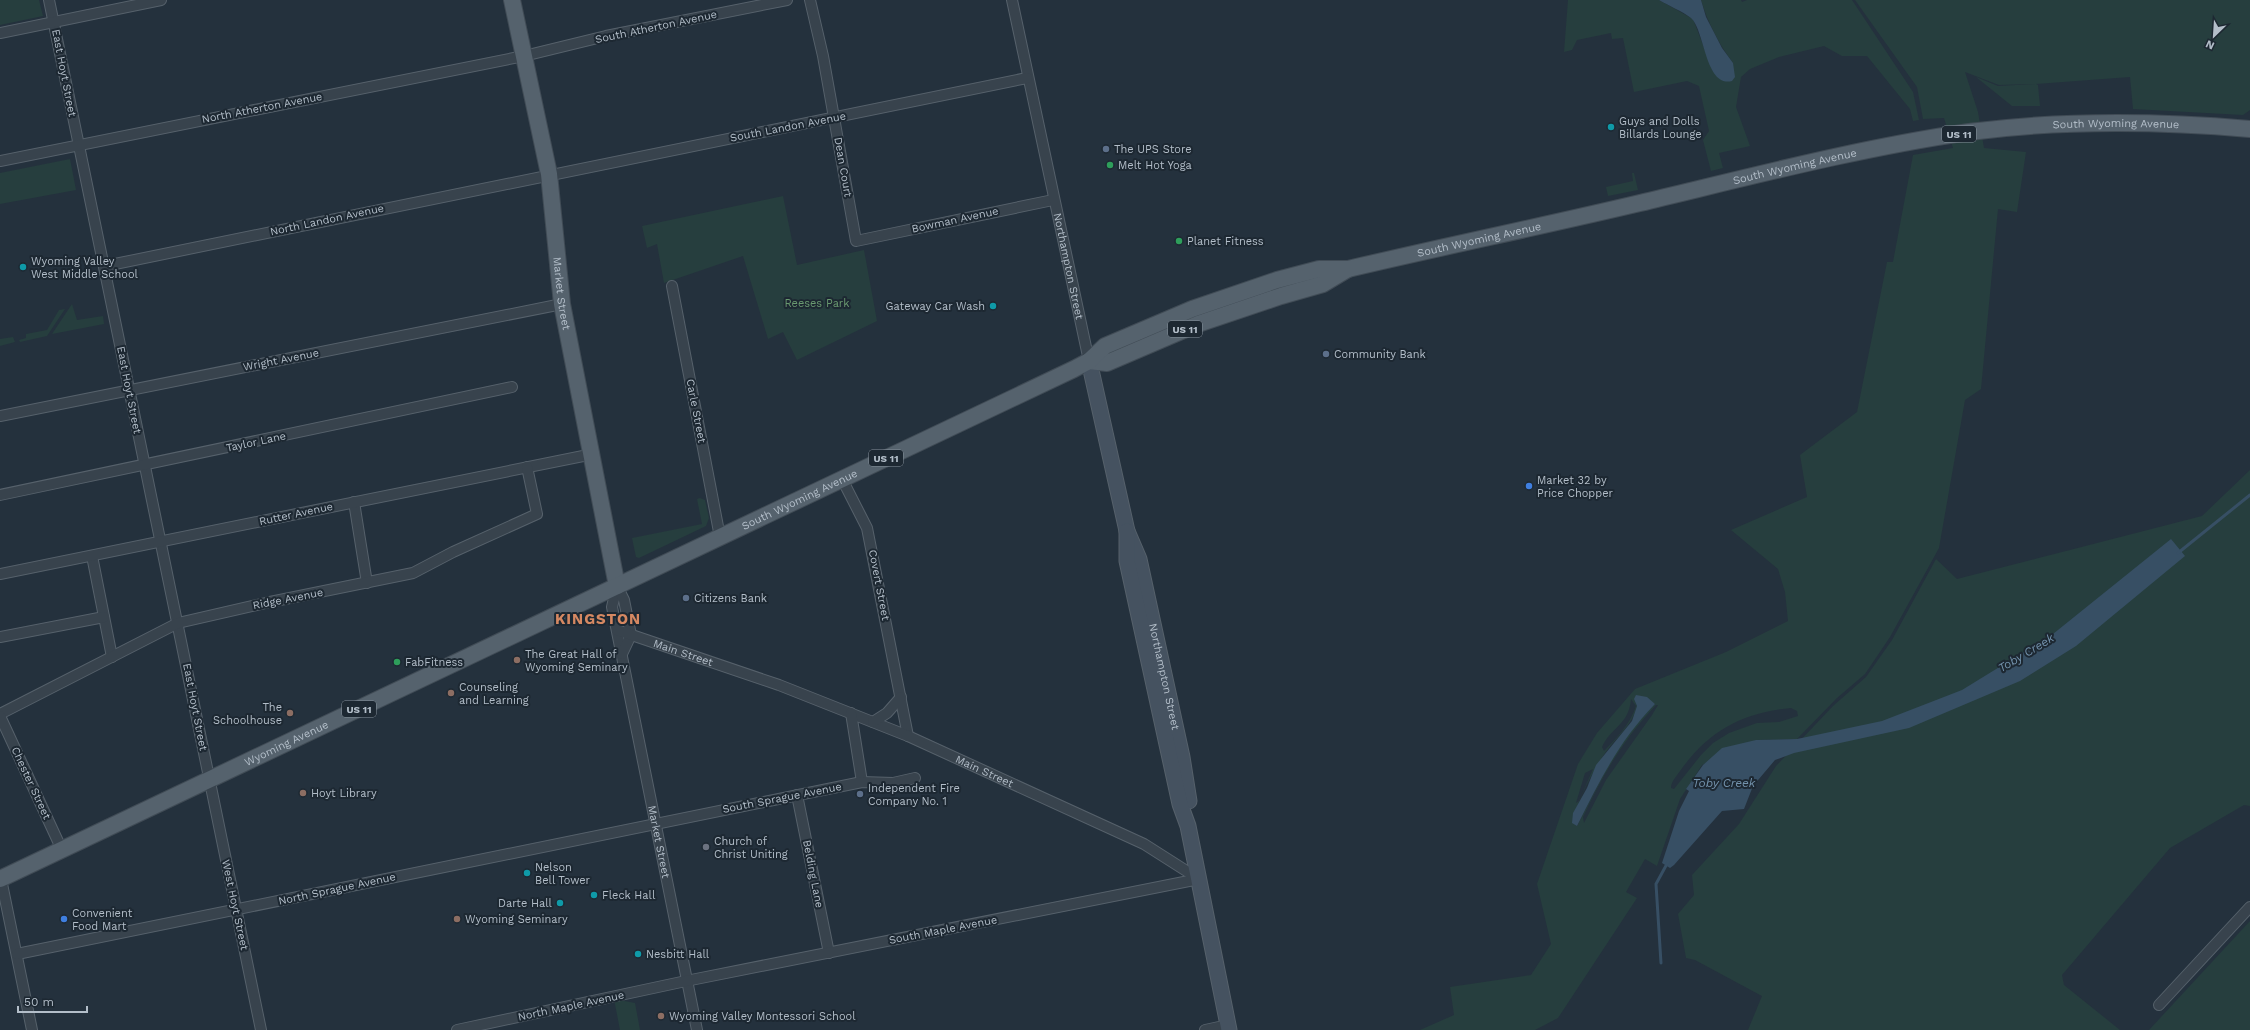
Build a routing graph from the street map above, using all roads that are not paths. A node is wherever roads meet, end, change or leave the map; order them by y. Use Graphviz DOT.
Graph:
graph roads {
  1 [pos="49,0"];
  2 [pos="161,0"];
  3 [pos="512,0"];
  4 [pos="788,0"];
  5 [pos="810,0"];
  6 [pos="1012,0"];
  7 [pos="54,21"];
  8 [pos="0,33"];
  9 [pos="524,56"];
  10 [pos="1027,78"];
  11 [pos="834,118"];
  12 [pos="2250,129"];
  13 [pos="79,145"];
  14 [pos="0,161"];
  15 [pos="549,174"];
  16 [pos="1053,200"];
  17 [pos="856,240"];
  18 [pos="105,266"];
  19 [pos="672,286"];
  20 [pos="562,304"];
  21 [pos="1090,361"];
  22 [pos="512,388"];
  23 [pos="129,390"];
  24 [pos="0,416"];
  25 [pos="593,454"];
  26 [pos="144,466"];
  27 [pos="527,467"];
  28 [pos="842,479"];
  29 [pos="0,495"];
  30 [pos="354,502"];
  31 [pos="720,537"];
  32 [pos="160,542"];
  33 [pos="92,556"];
  34 [pos="0,574"];
  35 [pos="367,583"];
  36 [pos="617,586"];
  37 [pos="104,617"];
  38 [pos="178,623"];
  39 [pos="617,630"];
  40 [pos="631,635"];
  41 [pos="0,637"];
  42 [pos="622,654"];
  43 [pos="112,657"];
  44 [pos="901,697"];
  45 [pos="851,713"];
  46 [pos="0,715"];
  47 [pos="873,722"];
  48 [pos="908,736"];
  49 [pos="915,778"];
  50 [pos="210,780"];
  51 [pos="862,782"];
  52 [pos="798,795"];
  53 [pos="656,823"];
  54 [pos="62,850"];
  55 [pos="1,879"];
  56 [pos="1199,879"];
  57 [pos="2250,907"];
  58 [pos="235,910"];
  59 [pos="829,953"];
  60 [pos="16,954"];
  61 [pos="686,982"];
  62 [pos="2159,1005"];
  63 [pos="1229,1028"];
  64 [pos="32,1030"];
  65 [pos="261,1030"];
  66 [pos="457,1030"];
  67 [pos="697,1030"];
  68 [pos="1205,1030"];
  1 -- 7 [label="street, East Hoyt Street"];
  2 -- 7 [label="street"];
  3 -- 9 [label="main road, Market Street"];
  4 -- 9 [label="street, South Atherton Avenue"];
  5 -- 11 [label="street, Dean Court"];
  6 -- 10 [label="street, Northampton Street"];
  7 -- 8 [label="street"];
  7 -- 13 [label="street, East Hoyt Street"];
  9 -- 13 [label="street, North Atherton Avenue"];
  9 -- 15 [label="main road, Market Street"];
  10 -- 11 [label="street, South Landon Avenue"];
  10 -- 16 [label="street, Northampton Street"];
  11 -- 15 [label="street, South Landon Avenue"];
  11 -- 17 [label="street, Dean Court"];
  12 -- 21 [label="main road, South Wyoming Avenue / US 11"];
  13 -- 14 [label="street, North Atherton Avenue"];
  13 -- 18 [label="street, East Hoyt Street"];
  15 -- 18 [label="street, North Landon Avenue"];
  15 -- 20 [label="main road, Market Street"];
  16 -- 17 [label="street, Bowman Avenue"];
  16 -- 21 [label="street, Northampton Street"];
  18 -- 23 [label="street, East Hoyt Street"];
  19 -- 31 [label="street, Carle Street"];
  20 -- 23 [label="street, Wright Avenue"];
  20 -- 25 [label="main road, Market Street"];
  21 -- 28 [label="main road, South Wyoming Avenue / US 11"];
  21 -- 56 [label="street, Northampton Street"];
  22 -- 26 [label="street, Taylor Lane"];
  23 -- 24 [label="street, Wright Avenue"];
  23 -- 26 [label="street, East Hoyt Street"];
  25 -- 27 [label="street, Rutter Avenue"];
  25 -- 36 [label="main road, Market Street"];
  26 -- 29 [label="street, Taylor Lane"];
  26 -- 32 [label="street, East Hoyt Street"];
  27 -- 30 [label="street, Rutter Avenue"];
  27 -- 35 [label="street, Ridge Avenue"];
  28 -- 31 [label="main road, South Wyoming Avenue / US 11"];
  28 -- 44 [label="street, Covert Street"];
  30 -- 32 [label="street, Rutter Avenue"];
  30 -- 35 [label="street"];
  31 -- 36 [label="main road, South Wyoming Avenue / US 11"];
  32 -- 33 [label="street, Rutter Avenue"];
  32 -- 38 [label="street, East Hoyt Street"];
  33 -- 34 [label="street, Rutter Avenue"];
  33 -- 37 [label="street"];
  35 -- 38 [label="street, Ridge Avenue"];
  36 -- 39 [label="street, Market Street"];
  36 -- 40 [label="street, Market Street"];
  36 -- 50 [label="main road, Wyoming Avenue / US 11"];
  37 -- 41 [label="street"];
  37 -- 43 [label="street"];
  38 -- 43 [label="street, Ridge Avenue"];
  38 -- 50 [label="street, East Hoyt Street"];
  39 -- 40 [label="street, Main Street"];
  39 -- 42 [label="street, Market Street"];
  40 -- 42 [label="street"];
  40 -- 45 [label="street, Main Street"];
  42 -- 53 [label="street, Market Street"];
  43 -- 46 [label="street, Ridge Avenue"];
  44 -- 47 [label="street"];
  44 -- 48 [label="street, Covert Street"];
  45 -- 47 [label="street, Main Street"];
  45 -- 51 [label="street"];
  46 -- 54 [label="street, Chester Street"];
  47 -- 48 [label="street, Main Street"];
  48 -- 56 [label="street, Main Street"];
  49 -- 51 [label="street"];
  50 -- 54 [label="main road, Wyoming Avenue / US 11"];
  50 -- 58 [label="street, West Hoyt Street"];
  51 -- 52 [label="street, South Sprague Avenue"];
  52 -- 53 [label="street, South Sprague Avenue"];
  52 -- 59 [label="street, Belding Lane"];
  53 -- 58 [label="street, North Sprague Avenue"];
  53 -- 61 [label="street, Market Street"];
  54 -- 55 [label="main road, Wyoming Avenue / US 11"];
  55 -- 60 [label="street"];
  56 -- 59 [label="street, South Maple Avenue"];
  56 -- 63 [label="street"];
  57 -- 62 [label="street"];
  58 -- 60 [label="street, North Sprague Avenue"];
  58 -- 65 [label="street, West Hoyt Street"];
  59 -- 61 [label="street, South Maple Avenue"];
  60 -- 64 [label="street"];
  61 -- 66 [label="street, North Maple Avenue"];
  61 -- 67 [label="street, Market Street"];
  63 -- 68 [label="street"];
}
